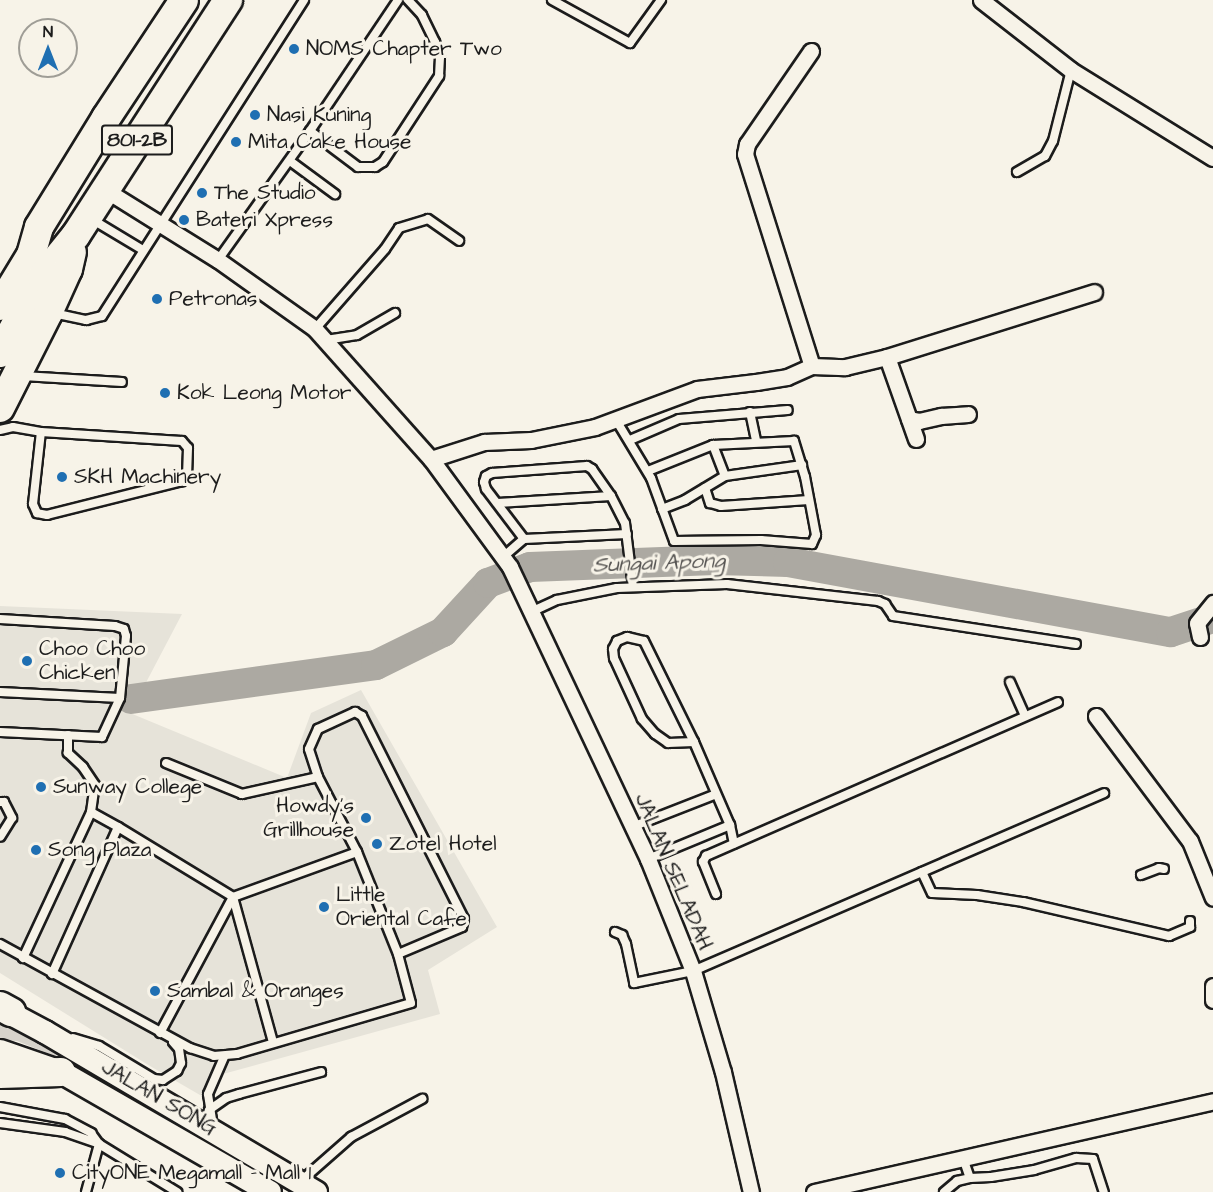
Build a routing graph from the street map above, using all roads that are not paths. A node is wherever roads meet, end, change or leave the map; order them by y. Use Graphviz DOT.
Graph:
graph roads {
  1 [pos="184,0"];
  2 [pos="228,0"];
  3 [pos="303,0"];
  4 [pos="398,0"];
  5 [pos="408,0"];
  6 [pos="554,0"];
  7 [pos="662,0"];
  8 [pos="987,2"];
  9 [pos="811,51"];
  10 [pos="1071,70"];
  11 [pos="310,131"];
  12 [pos="1213,158"];
  13 [pos="290,161"];
  14 [pos="1017,172"];
  15 [pos="104,189"];
  16 [pos="335,194"];
  17 [pos="159,223"];
  18 [pos="81,225"];
  19 [pos="39,227"];
  20 [pos="459,241"];
  21 [pos="143,250"];
  22 [pos="218,260"];
  23 [pos="37,266"];
  24 [pos="0,272"];
  25 [pos="1094,292"];
  26 [pos="0,306"];
  27 [pos="48,313"];
  28 [pos="395,313"];
  29 [pos="320,335"];
  30 [pos="887,357"];
  31 [pos="8,364"];
  32 [pos="812,366"];
  33 [pos="122,382"];
  34 [pos="0,408"];
  35 [pos="788,410"];
  36 [pos="750,412"];
  37 [pos="968,414"];
  38 [pos="909,419"];
  39 [pos="616,420"];
  40 [pos="0,430"];
  41 [pos="41,432"];
  42 [pos="916,439"];
  43 [pos="630,440"];
  44 [pos="756,441"];
  45 [pos="713,445"];
  46 [pos="430,459"];
  47 [pos="802,465"];
  48 [pos="648,471"];
  49 [pos="725,476"];
  50 [pos="705,488"];
  51 [pos="611,496"];
  52 [pos="809,500"];
  53 [pos="498,503"];
  54 [pos="662,509"];
  55 [pos="627,534"];
  56 [pos="524,538"];
  57 [pos="506,562"];
  58 [pos="633,587"];
  59 [pos="1213,603"];
  60 [pos="533,611"];
  61 [pos="0,619"];
  62 [pos="1199,630"];
  63 [pos="1076,644"];
  64 [pos="1010,682"];
  65 [pos="0,692"];
  66 [pos="120,698"];
  67 [pos="1058,702"];
  68 [pos="1025,715"];
  69 [pos="1096,716"];
  70 [pos="0,732"];
  71 [pos="68,735"];
  72 [pos="694,742"];
  73 [pos="166,763"];
  74 [pos="318,777"];
  75 [pos="1104,792"];
  76 [pos="716,794"];
  77 [pos="0,802"];
  78 [pos="91,813"];
  79 [pos="730,825"];
  80 [pos="118,827"];
  81 [pos="632,827"];
  82 [pos="0,837"];
  83 [pos="734,844"];
  84 [pos="357,852"];
  85 [pos="648,859"];
  86 [pos="1164,869"];
  87 [pos="922,872"];
  88 [pos="1141,875"];
  89 [pos="716,894"];
  90 [pos="233,897"];
  91 [pos="1213,898"];
  92 [pos="1190,921"];
  93 [pos="615,932"];
  94 [pos="0,944"];
  95 [pos="398,954"];
  96 [pos="23,958"];
  97 [pos="693,971"];
  98 [pos="52,974"];
  99 [pos="1213,986"];
  100 [pos="1213,1000"];
  101 [pos="4,1009"];
  102 [pos="45,1032"];
  103 [pos="160,1033"];
  104 [pos="170,1038"];
  105 [pos="273,1042"];
  106 [pos="0,1051"];
  107 [pos="224,1057"];
  108 [pos="61,1072"];
  109 [pos="321,1072"];
  110 [pos="0,1074"];
  111 [pos="422,1099"];
  112 [pos="1213,1101"];
  113 [pos="0,1107"];
  114 [pos="211,1120"];
  115 [pos="0,1123"];
  116 [pos="99,1144"];
  117 [pos="963,1158"];
  118 [pos="970,1178"];
  119 [pos="308,1187"];
  120 [pos="86,1192"];
  121 [pos="177,1192"];
  122 [pos="270,1192"];
  123 [pos="751,1192"];
  124 [pos="814,1192"];
  125 [pos="944,1192"];
  126 [pos="1104,1192"];
  1 -- 19 [label="highway"];
  2 -- 15 [label="highway, 801-2B"];
  3 -- 17 [label="lane"];
  4 -- 11 [label="lane"];
  5 -- 11 [label="lane"];
  6 -- 7 [label="lane"];
  8 -- 10 [label="street"];
  9 -- 32 [label="street"];
  10 -- 12 [label="street"];
  10 -- 14 [label="lane"];
  11 -- 13 [label="lane"];
  13 -- 16 [label="lane"];
  13 -- 22 [label="lane"];
  15 -- 17 [label="street, JALAN SELADAH"];
  15 -- 18 [label="highway, 801-2B"];
  17 -- 21 [label="lane"];
  17 -- 22 [label="street, JALAN SELADAH"];
  18 -- 21 [label="lane"];
  18 -- 23 [label="highway, 801-2B"];
  18 -- 27 [label="highway, 801-2B"];
  19 -- 23 [label="highway"];
  19 -- 24 [label="highway"];
  20 -- 29 [label="lane"];
  21 -- 27 [label="lane"];
  22 -- 29 [label="street, JALAN SELADAH"];
  23 -- 26 [label="highway"];
  23 -- 31 [label="highway, 801-2B"];
  25 -- 30 [label="street"];
  27 -- 31 [label="highway, 801-2B"];
  28 -- 29 [label="lane"];
  29 -- 46 [label="street, JALAN SELADAH"];
  30 -- 32 [label="street"];
  30 -- 38 [label="street"];
  31 -- 33 [label="lane"];
  31 -- 34 [label="highway, 801-2B"];
  32 -- 39 [label="street"];
  35 -- 36 [label="lane"];
  36 -- 43 [label="lane"];
  36 -- 44 [label="lane"];
  37 -- 38 [label="street"];
  38 -- 42 [label="street"];
  39 -- 43 [label="lane"];
  39 -- 46 [label="street"];
  40 -- 41 [label="lane"];
  41 -- 41 [label="lane"];
  43 -- 48 [label="lane"];
  44 -- 45 [label="lane"];
  44 -- 47 [label="lane"];
  45 -- 48 [label="lane"];
  45 -- 49 [label="lane"];
  46 -- 57 [label="street, JALAN SELADAH"];
  47 -- 49 [label="lane"];
  47 -- 52 [label="lane"];
  48 -- 54 [label="lane"];
  49 -- 50 [label="lane"];
  50 -- 52 [label="lane"];
  50 -- 54 [label="lane"];
  51 -- 53 [label="lane"];
  51 -- 53 [label="lane"];
  51 -- 55 [label="lane"];
  52 -- 54 [label="lane"];
  53 -- 56 [label="lane"];
  55 -- 56 [label="lane"];
  55 -- 58 [label="lane"];
  56 -- 57 [label="lane"];
  57 -- 60 [label="street, JALAN SELADAH"];
  58 -- 60 [label="lane"];
  58 -- 63 [label="lane"];
  59 -- 62 [label="street"];
  60 -- 81 [label="street, JALAN SELADAH"];
  61 -- 66 [label="lane"];
  64 -- 68 [label="lane"];
  65 -- 66 [label="lane"];
  66 -- 71 [label="lane"];
  67 -- 68 [label="lane"];
  68 -- 83 [label="lane"];
  69 -- 91 [label="street"];
  70 -- 71 [label="lane"];
  71 -- 78 [label="lane"];
  72 -- 72 [label="lane"];
  72 -- 76 [label="lane"];
  73 -- 74 [label="lane"];
  74 -- 84 [label="lane"];
  74 -- 95 [label="lane"];
  75 -- 87 [label="lane"];
  76 -- 79 [label="lane"];
  76 -- 81 [label="lane"];
  77 -- 82 [label="lane"];
  78 -- 80 [label="lane"];
  78 -- 96 [label="lane"];
  79 -- 83 [label="lane"];
  79 -- 85 [label="lane"];
  80 -- 90 [label="lane"];
  80 -- 98 [label="lane"];
  81 -- 85 [label="street, JALAN SELADAH"];
  83 -- 89 [label="lane"];
  84 -- 90 [label="lane"];
  84 -- 95 [label="lane"];
  85 -- 97 [label="street, JALAN SELADAH"];
  86 -- 88 [label="lane"];
  87 -- 92 [label="lane"];
  87 -- 97 [label="lane"];
  90 -- 103 [label="lane"];
  90 -- 105 [label="lane"];
  93 -- 97 [label="lane"];
  94 -- 96 [label="lane"];
  95 -- 105 [label="lane"];
  96 -- 98 [label="lane"];
  97 -- 123 [label="street, JALAN SELADAH"];
  98 -- 103 [label="lane"];
  99 -- 100 [label="street"];
  101 -- 102 [label="main road, JALAN SONG"];
  102 -- 104 [label="lane"];
  102 -- 114 [label="main road, JALAN SONG"];
  103 -- 104 [label="lane"];
  104 -- 107 [label="lane"];
  105 -- 107 [label="lane"];
  106 -- 108 [label="main road, JALAN SONG"];
  107 -- 114 [label="lane"];
  108 -- 110 [label="highway"];
  108 -- 122 [label="main road, JALAN SONG"];
  109 -- 114 [label="lane"];
  111 -- 119 [label="lane"];
  112 -- 117 [label="street"];
  113 -- 116 [label="lane"];
  114 -- 119 [label="main road, JALAN SONG"];
  115 -- 116 [label="lane"];
  116 -- 120 [label="lane"];
  116 -- 121 [label="lane"];
  117 -- 118 [label="lane"];
  117 -- 124 [label="street"];
  118 -- 125 [label="lane"];
  118 -- 126 [label="lane"];
}
